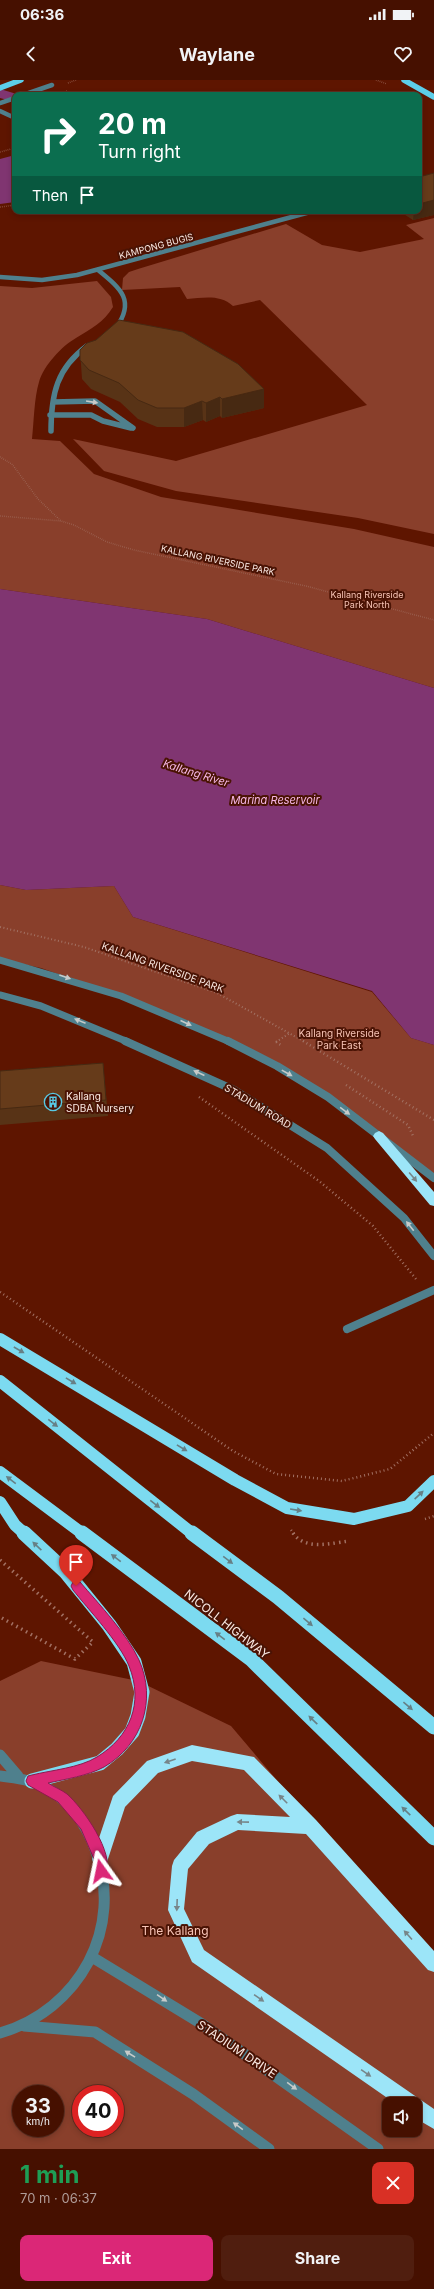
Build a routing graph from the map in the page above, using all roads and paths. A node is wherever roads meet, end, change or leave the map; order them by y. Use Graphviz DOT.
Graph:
graph roads {
  1 [pos="21,80"];
  2 [pos="404,80"];
  3 [pos="52,85"];
  4 [pos="0,88"];
  5 [pos="31,92"];
  6 [pos="434,97"];
  7 [pos="12,99"];
  8 [pos="0,103"];
  9 [pos="0,111"];
  10 [pos="12,117"];
  11 [pos="12,149"];
  12 [pos="0,152"];
  13 [pos="12,206"];
  14 [pos="0,207"];
  15 [pos="303,214"];
  16 [pos="98,270"];
  17 [pos="0,277"];
  18 [pos="111,331"];
  19 [pos="93,342"];
  20 [pos="53,402"];
  21 [pos="50,415"];
  22 [pos="51,431"];
  23 [pos="0,457"];
  24 [pos="0,516"];
  25 [pos="61,521"];
  26 [pos="434,620"];
  27 [pos="0,927"];
  28 [pos="0,960"];
  29 [pos="0,995"];
  30 [pos="215,1106"];
  31 [pos="434,1120"];
  32 [pos="379,1136"];
  33 [pos="434,1178"];
  34 [pos="434,1201"];
  35 [pos="434,1256"];
  36 [pos="0,1292"];
  37 [pos="431,1292"];
  38 [pos="347,1329"];
  39 [pos="0,1339"];
  40 [pos="0,1381"];
  41 [pos="434,1433"];
  42 [pos="0,1472"];
  43 [pos="434,1481"];
  44 [pos="0,1502"];
  45 [pos="0,1560"];
  46 [pos="0,1617"];
  47 [pos="434,1727"];
  48 [pos="0,1755"];
  49 [pos="0,1776"];
  50 [pos="25,1779"];
  51 [pos="310,1826"];
  52 [pos="434,1838"];
  53 [pos="100,1858"];
  54 [pos="92,1957"];
  55 [pos="434,1964"];
  56 [pos="24,2026"];
  57 [pos="0,2033"];
  58 [pos="401,2097"];
  59 [pos="422,2112"];
  60 [pos="434,2120"];
  61 [pos="269,2149"];
  62 [pos="378,2149"];
  1 -- 4 [label="main road"];
  2 -- 6 [label="main road"];
  3 -- 5 [label="street"];
  7 -- 8 [label="street"];
  9 -- 10 [label="street"];
  11 -- 12 [label="path"];
  13 -- 14 [label="path"];
  15 -- 16 [label="street, KAMPONG BUGIS"];
  16 -- 17 [label="street, KAMPONG BUGIS"];
  16 -- 18 [label="street"];
  19 -- 20 [label="street"];
  20 -- 21 [label="street"];
  20 -- 21 [label="street, one-way"];
  21 -- 22 [label="street"];
  23 -- 25 [label="path"];
  24 -- 25 [label="path, KALLANG RIVERSIDE PARK"];
  25 -- 26 [label="path, KALLANG RIVERSIDE PARK"];
  27 -- 31 [label="path, KALLANG RIVERSIDE PARK"];
  28 -- 32 [label="street, one-way"];
  35 -- 29 [label="street, STADIUM ROAD, one-way"];
  30 -- 37 [label="path"];
  32 -- 33 [label="street"];
  32 -- 34 [label="highway, one-way"];
  36 -- 41 [label="path"];
  37 -- 38 [label="street"];
  39 -- 43 [label="highway, one-way"];
  40 -- 47 [label="highway, one-way"];
  52 -- 42 [label="highway, NICOLL HIGHWAY, one-way"];
  50 -- 44 [label="highway, one-way"];
  45 -- 46 [label="path"];
  48 -- 50 [label="street"];
  49 -- 50 [label="street"];
  50 -- 53 [label="street"];
  51 -- 53 [label="highway, one-way"];
  55 -- 51 [label="highway, one-way"];
  51 -- 58 [label="highway, one-way"];
  53 -- 54 [label="street"];
  54 -- 56 [label="street"];
  54 -- 62 [label="street, STADIUM DRIVE, one-way"];
  56 -- 57 [label="street"];
  61 -- 56 [label="street, one-way"];
  59 -- 60 [label="highway"];
}
